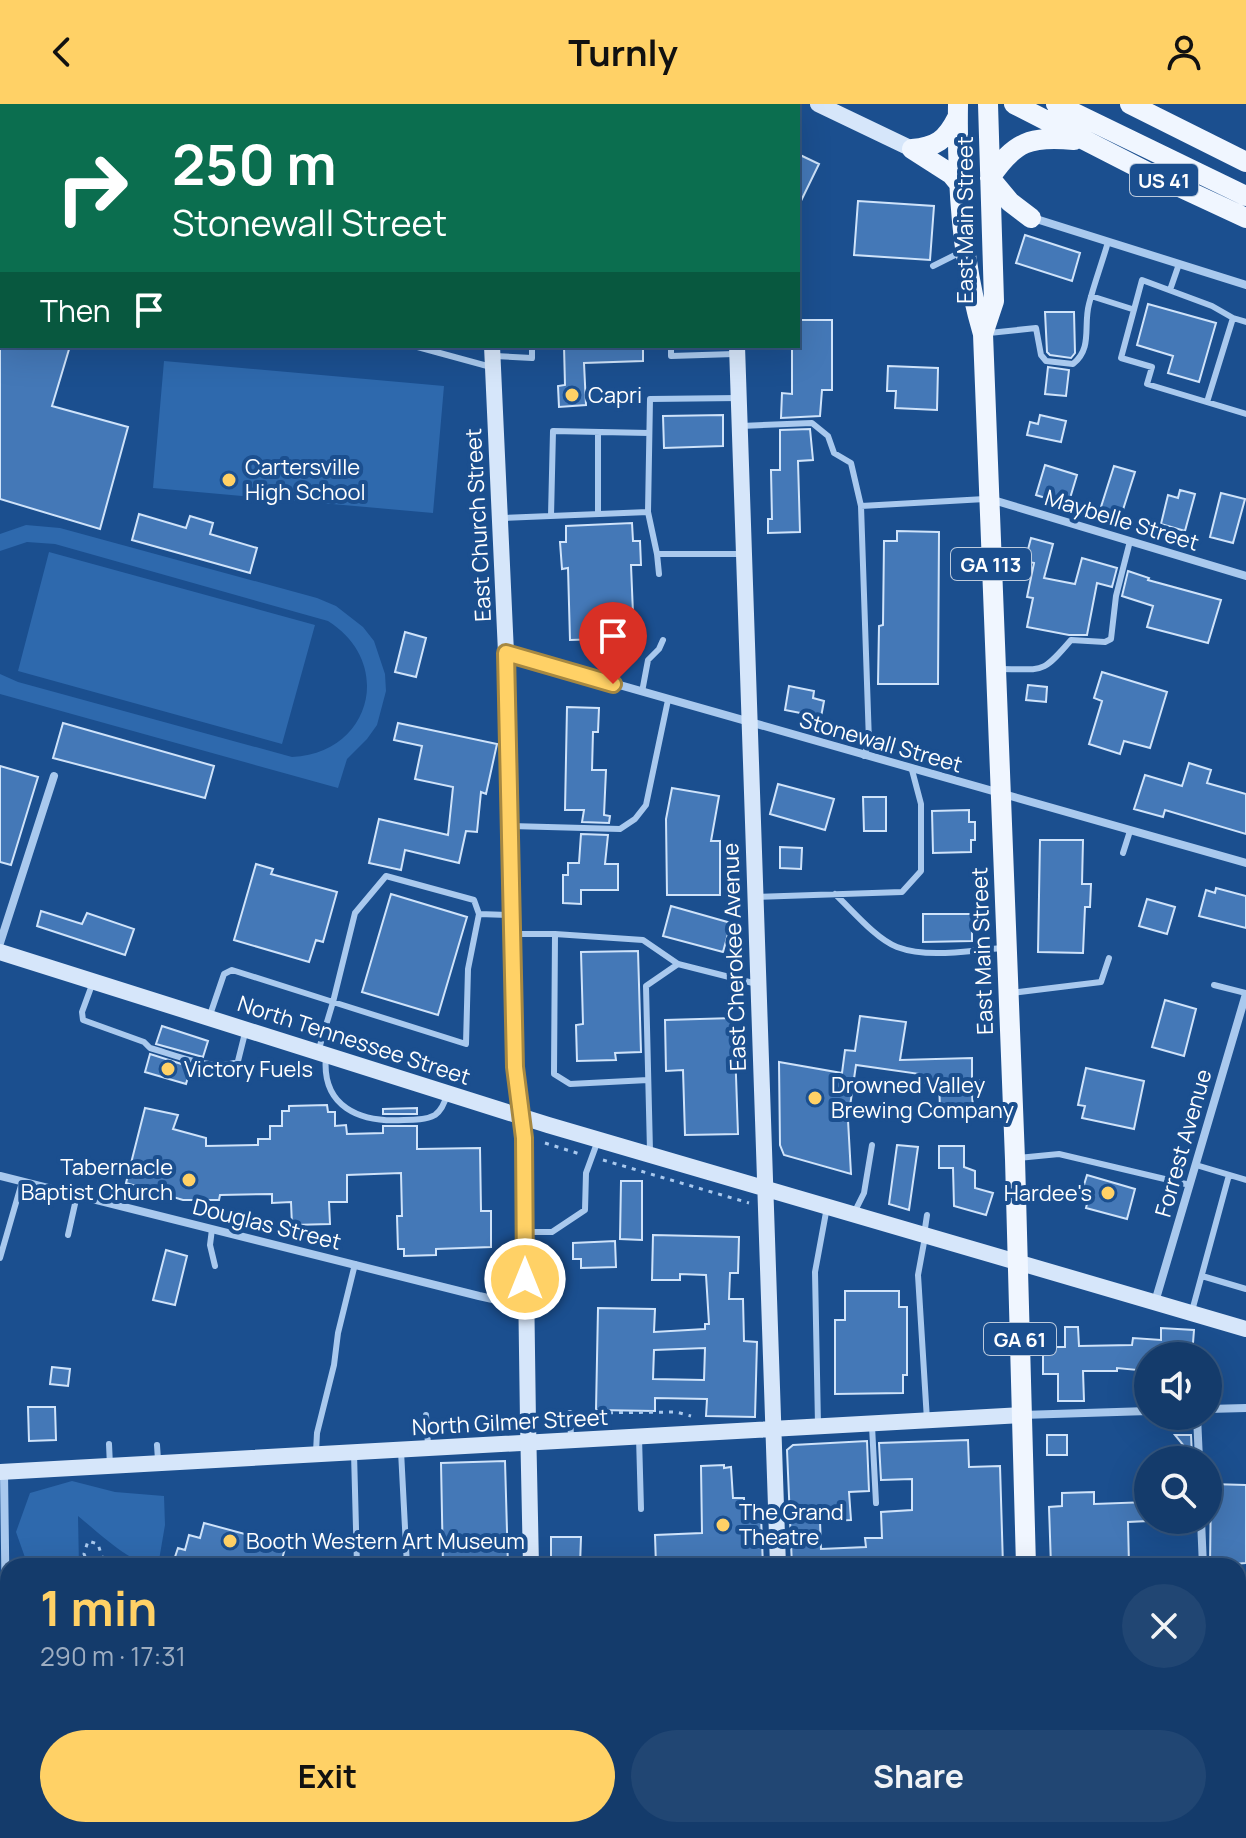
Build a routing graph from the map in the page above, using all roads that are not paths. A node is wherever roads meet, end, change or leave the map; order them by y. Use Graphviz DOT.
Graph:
graph roads {
  1 [pos="818,104"];
  2 [pos="988,104"];
  3 [pos="1014,104"];
  4 [pos="1056,104"];
  5 [pos="1130,104"];
  6 [pos="958,110"];
  7 [pos="1082,140"];
  8 [pos="912,149"];
  9 [pos="1246,162"];
  10 [pos="990,178"];
  11 [pos="960,185"];
  12 [pos="1246,196"];
  13 [pos="1031,218"];
  14 [pos="1246,218"];
  15 [pos="1108,242"];
  16 [pos="993,246"];
  17 [pos="966,249"];
  18 [pos="1179,264"];
  19 [pos="933,266"];
  20 [pos="1246,285"];
  21 [pos="1170,290"];
  22 [pos="1091,296"];
  23 [pos="1132,309"];
  24 [pos="1233,318"];
  25 [pos="1246,322"];
  26 [pos="983,334"];
  27 [pos="436,348"];
  28 [pos="532,348"];
  29 [pos="671,348"];
  30 [pos="737,350"];
  31 [pos="490,353"];
  32 [pos="739,398"];
  33 [pos="1207,402"];
  34 [pos="1246,414"];
  35 [pos="740,426"];
  36 [pos="598,432"];
  37 [pos="649,433"];
  38 [pos="989,499"];
  39 [pos="861,506"];
  40 [pos="648,512"];
  41 [pos="598,514"];
  42 [pos="551,516"];
  43 [pos="500,518"];
  44 [pos="1130,541"];
  45 [pos="657,554"];
  46 [pos="744,554"];
  47 [pos="659,574"];
  48 [pos="1246,576"];
  49 [pos="663,640"];
  50 [pos="506,653"];
  51 [pos="995,668"];
  52 [pos="642,692"];
  53 [pos="668,700"];
  54 [pos="749,723"];
  55 [pos="864,756"];
  56 [pos="912,770"];
  57 [pos="54,776"];
  58 [pos="999,794"];
  59 [pos="510,826"];
  60 [pos="1130,831"];
  61 [pos="1123,853"];
  62 [pos="1246,863"];
  63 [pos="835,894"];
  64 [pos="754,897"];
  65 [pos="479,914"];
  66 [pos="512,915"];
  67 [pos="513,934"];
  68 [pos="555,934"];
  69 [pos="0,943"];
  70 [pos="1006,948"];
  71 [pos="0,952"];
  72 [pos="1109,958"];
  73 [pos="678,964"];
  74 [pos="93,981"];
  75 [pos="757,984"];
  76 [pos="1214,985"];
  77 [pos="1007,993"];
  78 [pos="1246,994"];
  79 [pos="333,1002"];
  80 [pos="209,1018"];
  81 [pos="246,1029"];
  82 [pos="322,1053"];
  83 [pos="648,1080"];
  84 [pos="447,1094"];
  85 [pos="520,1115"];
  86 [pos="598,1139"];
  87 [pos="872,1145"];
  88 [pos="650,1154"];
  89 [pos="1015,1159"];
  90 [pos="1196,1165"];
  91 [pos="1229,1175"];
  92 [pos="0,1176"];
  93 [pos="1246,1180"];
  94 [pos="22,1182"];
  95 [pos="1190,1185"];
  96 [pos="764,1188"];
  97 [pos="77,1195"];
  98 [pos="827,1207"];
  99 [pos="853,1214"];
  100 [pos="927,1215"];
  101 [pos="212,1229"];
  102 [pos="525,1232"];
  103 [pos="68,1235"];
  104 [pos="925,1235"];
  105 [pos="0,1258"];
  106 [pos="1017,1262"];
  107 [pos="355,1264"];
  108 [pos="215,1266"];
  109 [pos="1202,1276"];
  110 [pos="1246,1289"];
  111 [pos="525,1302"];
  112 [pos="1155,1302"];
  113 [pos="1192,1313"];
  114 [pos="1246,1329"];
  115 [pos="1246,1408"];
  116 [pos="1222,1409"];
  117 [pos="1134,1411"];
  118 [pos="570,1413"];
  119 [pos="426,1415"];
  120 [pos="1022,1415"];
  121 [pos="927,1420"];
  122 [pos="872,1423"];
  123 [pos="818,1425"];
  124 [pos="773,1428"];
  125 [pos="639,1437"];
  126 [pos="571,1440"];
  127 [pos="525,1443"];
  128 [pos="109,1444"];
  129 [pos="157,1445"];
  130 [pos="428,1449"];
  131 [pos="401,1451"];
  132 [pos="354,1453"];
  133 [pos="315,1455"];
  134 [pos="158,1464"];
  135 [pos="110,1466"];
  136 [pos="2,1472"];
  137 [pos="876,1503"];
  138 [pos="641,1509"];
  139 [pos="1202,1534"];
  140 [pos="4,1558"];
  141 [pos="357,1558"];
  142 [pos="407,1558"];
  143 [pos="529,1558"];
  144 [pos="529,1558"];
  145 [pos="778,1558"];
  146 [pos="1026,1558"];
  147 [pos="1203,1558"];
  1 -- 8 [label="main road"];
  2 -- 10 [label="main road, East Main Street / GA 113"];
  3 -- 7 [label="main road, US 41"];
  4 -- 12 [label="main road"];
  5 -- 9 [label="main road, US 41"];
  6 -- 8 [label="main road"];
  6 -- 11 [label="main road, East Main Street / GA 113"];
  7 -- 10 [label="main road"];
  7 -- 14 [label="main road, US 41"];
  8 -- 11 [label="main road"];
  10 -- 13 [label="main road"];
  10 -- 16 [label="main road, East Main Street / GA 113"];
  11 -- 17 [label="main road, East Main Street / GA 113"];
  13 -- 15 [label="street"];
  13 -- 16 [label="main road"];
  15 -- 18 [label="street"];
  15 -- 22 [label="lane"];
  16 -- 26 [label="main road, East Main Street / GA 113"];
  17 -- 19 [label="lane"];
  17 -- 26 [label="main road, East Main Street / GA 113"];
  18 -- 20 [label="street"];
  18 -- 21 [label="lane"];
  21 -- 23 [label="lane"];
  21 -- 24 [label="lane"];
  22 -- 23 [label="lane"];
  22 -- 26 [label="lane"];
  23 -- 33 [label="lane"];
  24 -- 25 [label="lane"];
  24 -- 33 [label="lane"];
  26 -- 38 [label="main road, East Main Street / GA 113"];
  27 -- 31 [label="lane"];
  28 -- 31 [label="lane"];
  29 -- 30 [label="lane"];
  30 -- 32 [label="main road, East Cherokee Avenue"];
  31 -- 43 [label="main road, East Church Street"];
  32 -- 35 [label="main road, East Cherokee Avenue"];
  32 -- 37 [label="lane"];
  33 -- 34 [label="lane"];
  35 -- 39 [label="lane"];
  35 -- 46 [label="main road, East Cherokee Avenue"];
  36 -- 37 [label="lane"];
  36 -- 41 [label="lane"];
  36 -- 42 [label="lane"];
  37 -- 40 [label="lane"];
  38 -- 39 [label="lane"];
  38 -- 44 [label="street, Maybelle Street"];
  38 -- 51 [label="main road, East Main Street / GA 113"];
  39 -- 55 [label="lane"];
  40 -- 41 [label="lane"];
  40 -- 45 [label="lane"];
  41 -- 42 [label="lane"];
  42 -- 43 [label="lane"];
  43 -- 50 [label="main road, East Church Street"];
  44 -- 48 [label="street, Maybelle Street"];
  44 -- 51 [label="lane"];
  45 -- 46 [label="lane"];
  45 -- 47 [label="lane"];
  46 -- 54 [label="main road, East Cherokee Avenue"];
  49 -- 52 [label="lane"];
  50 -- 52 [label="street, Stonewall Street"];
  50 -- 59 [label="main road, East Church Street"];
  51 -- 58 [label="main road, East Main Street / GA 113"];
  52 -- 53 [label="street, Stonewall Street"];
  53 -- 54 [label="street, Stonewall Street"];
  53 -- 59 [label="lane"];
  54 -- 55 [label="street, Stonewall Street"];
  54 -- 64 [label="main road, East Cherokee Avenue"];
  55 -- 56 [label="street, Stonewall Street"];
  56 -- 58 [label="street, Stonewall Street"];
  56 -- 63 [label="lane"];
  57 -- 69 [label="street"];
  58 -- 60 [label="street, Stonewall Street"];
  58 -- 70 [label="main road, East Main Street / GA 113"];
  59 -- 66 [label="main road, East Church Street"];
  60 -- 61 [label="lane"];
  60 -- 62 [label="street, Stonewall Street"];
  63 -- 64 [label="lane"];
  63 -- 70 [label="lane"];
  64 -- 75 [label="main road, East Cherokee Avenue"];
  65 -- 66 [label="lane"];
  65 -- 79 [label="lane"];
  65 -- 79 [label="lane"];
  66 -- 67 [label="main road, East Church Street"];
  67 -- 68 [label="lane"];
  67 -- 85 [label="main road, East Church Street"];
  68 -- 73 [label="lane"];
  68 -- 83 [label="lane"];
  70 -- 77 [label="main road, East Main Street / GA 113"];
  71 -- 74 [label="main road, North Tennessee Street"];
  72 -- 77 [label="lane"];
  73 -- 75 [label="lane"];
  73 -- 83 [label="lane"];
  74 -- 80 [label="main road, North Tennessee Street"];
  74 -- 81 [label="lane"];
  75 -- 96 [label="main road, East Cherokee Avenue"];
  76 -- 78 [label="lane"];
  77 -- 89 [label="main road, East Main Street / GA 113"];
  78 -- 90 [label="street, Forrest Avenue"];
  79 -- 80 [label="lane"];
  79 -- 82 [label="lane"];
  80 -- 81 [label="main road, North Tennessee Street"];
  81 -- 82 [label="main road, North Tennessee Street"];
  82 -- 84 [label="main road, North Tennessee Street"];
  82 -- 84 [label="lane"];
  83 -- 88 [label="lane"];
  84 -- 85 [label="main road, North Tennessee Street"];
  85 -- 86 [label="main road, North Tennessee Street"];
  85 -- 102 [label="main road, East Church Street"];
  86 -- 88 [label="main road, North Tennessee Street"];
  86 -- 102 [label="lane"];
  87 -- 99 [label="lane"];
  88 -- 96 [label="main road, North Tennessee Street"];
  89 -- 95 [label="lane"];
  89 -- 106 [label="main road, East Main Street / GA 113"];
  90 -- 91 [label="lane"];
  90 -- 95 [label="street, Forrest Avenue"];
  91 -- 93 [label="lane"];
  91 -- 109 [label="lane"];
  92 -- 94 [label="street, Douglas Street"];
  94 -- 97 [label="street, Douglas Street"];
  94 -- 105 [label="lane"];
  95 -- 112 [label="street, Forrest Avenue"];
  96 -- 98 [label="main road, North Tennessee Street"];
  96 -- 124 [label="main road, East Cherokee Avenue"];
  97 -- 101 [label="street, Douglas Street"];
  97 -- 103 [label="lane"];
  98 -- 99 [label="main road, North Tennessee Street"];
  98 -- 123 [label="lane"];
  99 -- 104 [label="main road, North Tennessee Street"];
  100 -- 104 [label="lane"];
  101 -- 107 [label="street, Douglas Street"];
  101 -- 108 [label="lane"];
  102 -- 111 [label="main road, East Church Street"];
  104 -- 106 [label="main road, North Tennessee Street"];
  104 -- 121 [label="lane"];
  106 -- 112 [label="main road, North Tennessee Street"];
  106 -- 120 [label="main road, East Main Street / GA 61"];
  107 -- 111 [label="street, Douglas Street"];
  107 -- 133 [label="lane"];
  109 -- 110 [label="lane"];
  109 -- 113 [label="lane"];
  111 -- 143 [label="main road, East Church Street, bridge"];
  112 -- 113 [label="main road, North Tennessee Street"];
  113 -- 114 [label="main road, North Tennessee Street"];
  115 -- 116 [label="street"];
  117 -- 120 [label="street"];
  118 -- 126 [label="lane"];
  119 -- 130 [label="lane"];
  120 -- 121 [label="main road, North Gilmer Street"];
  120 -- 146 [label="main road, East Main Street / GA 61"];
  121 -- 122 [label="main road, North Gilmer Street"];
  122 -- 123 [label="main road, North Gilmer Street"];
  122 -- 137 [label="lane"];
  123 -- 124 [label="main road, North Gilmer Street"];
  124 -- 125 [label="main road, North Gilmer Street"];
  124 -- 145 [label="main road, East Cherokee Avenue"];
  125 -- 126 [label="main road, North Gilmer Street"];
  125 -- 138 [label="lane"];
  126 -- 127 [label="main road, North Gilmer Street"];
  127 -- 130 [label="main road, North Gilmer Street"];
  127 -- 144 [label="street, East Church Street"];
  128 -- 135 [label="lane"];
  129 -- 134 [label="lane"];
  130 -- 131 [label="main road, North Gilmer Street"];
  131 -- 132 [label="main road, North Gilmer Street"];
  131 -- 142 [label="lane"];
  132 -- 133 [label="main road, North Gilmer Street"];
  132 -- 141 [label="lane"];
  133 -- 134 [label="main road, North Gilmer Street"];
  134 -- 135 [label="main road, North Gilmer Street"];
  135 -- 136 [label="main road, North Gilmer Street"];
  136 -- 140 [label="street"];
  139 -- 147 [label="street"];
}
